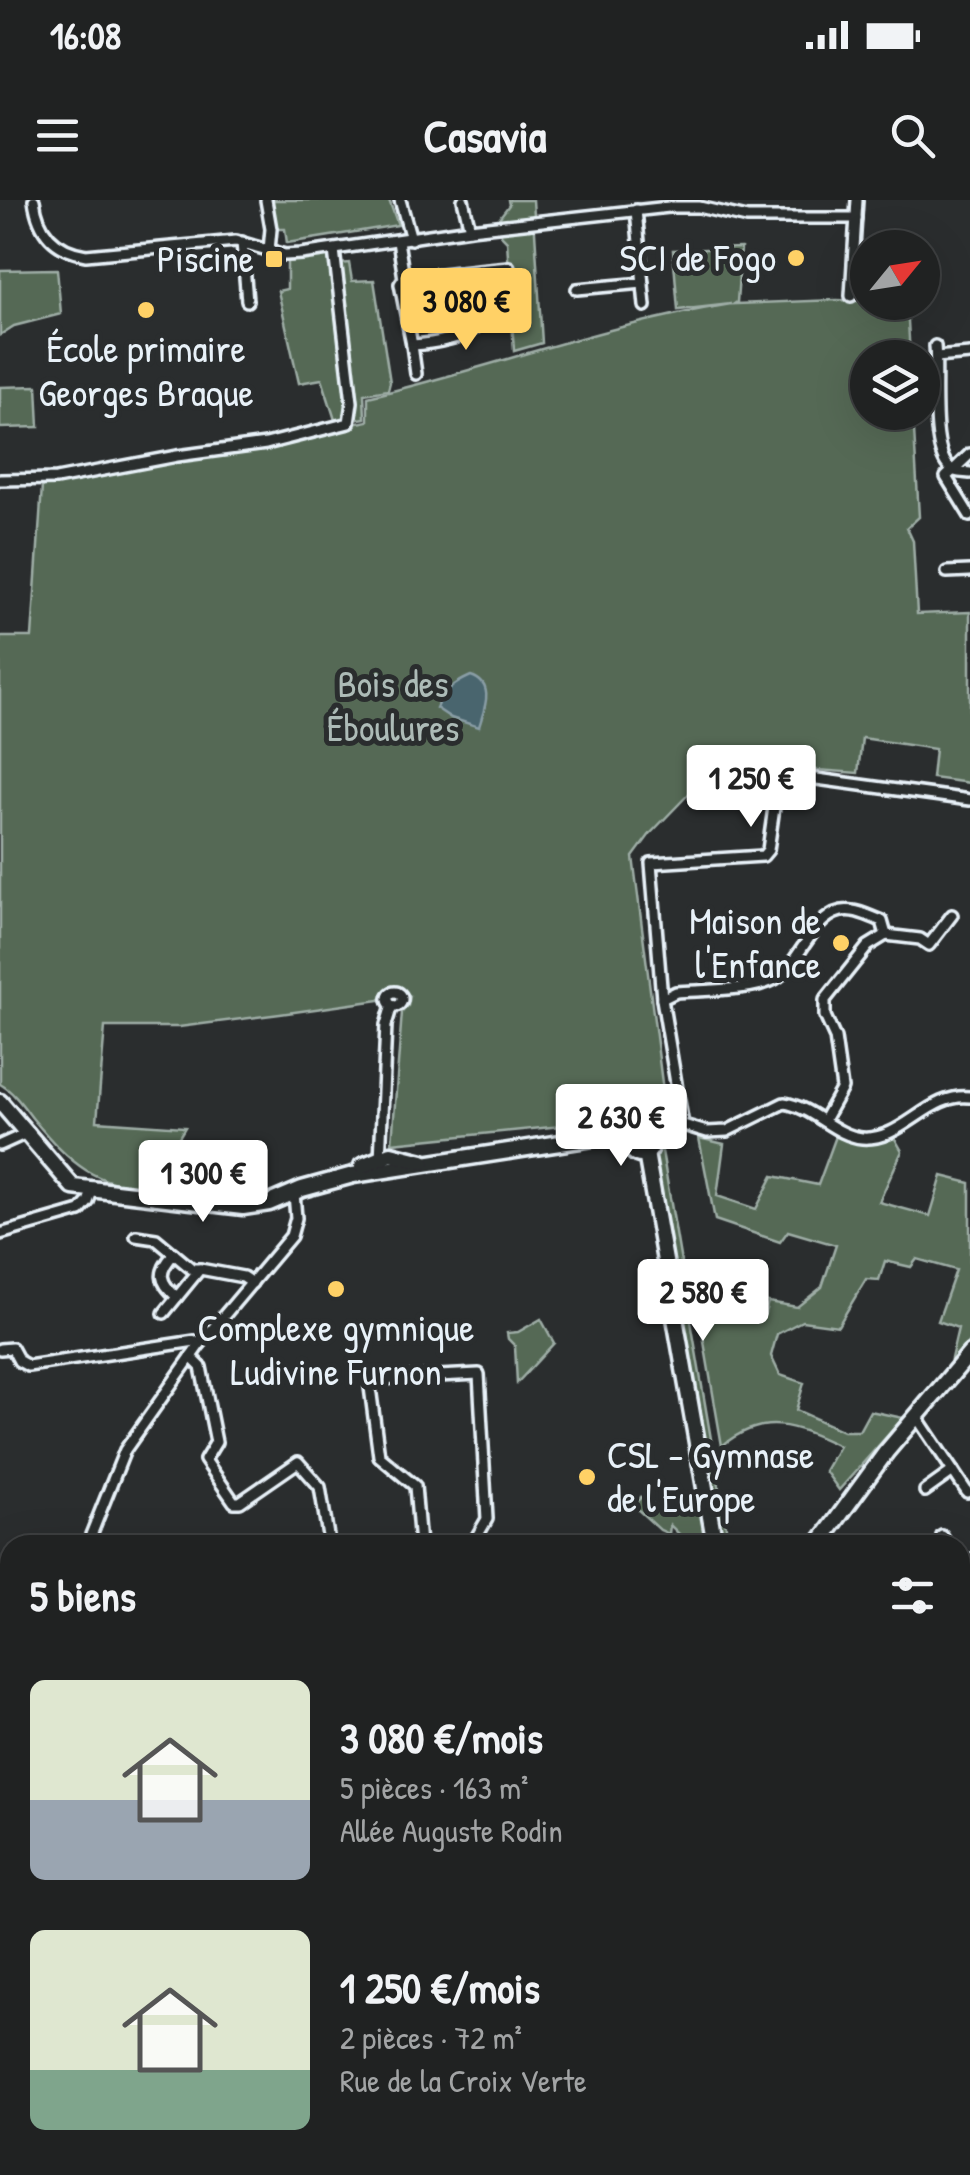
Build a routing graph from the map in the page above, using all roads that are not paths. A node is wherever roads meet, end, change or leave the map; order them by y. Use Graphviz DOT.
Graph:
graph roads {
  1 [pos="34,200"];
  2 [pos="266,200"];
  3 [pos="400,200"];
  4 [pos="463,200"];
  5 [pos="616,200"];
  6 [pos="857,200"];
  7 [pos="669,204"];
  8 [pos="636,210"];
  9 [pos="619,212"];
  10 [pos="856,218"];
  11 [pos="470,228"];
  12 [pos="855,230"];
  13 [pos="411,239"];
  14 [pos="398,240"];
  15 [pos="239,242"];
  16 [pos="269,250"];
  17 [pos="334,250"];
  18 [pos="509,267"];
  19 [pos="478,270"];
  20 [pos="404,278"];
  21 [pos="643,283"];
  22 [pos="577,289"];
  23 [pos="247,300"];
  24 [pos="645,306"];
  25 [pos="412,345"];
  26 [pos="970,354"];
  27 [pos="416,374"];
  28 [pos="970,454"];
  29 [pos="953,470"];
  30 [pos="970,473"];
  31 [pos="0,480"];
  32 [pos="970,516"];
  33 [pos="970,571"];
  34 [pos="947,572"];
  35 [pos="970,800"];
  36 [pos="952,915"];
  37 [pos="886,935"];
  38 [pos="662,1000"];
  39 [pos="392,1005"];
  40 [pos="0,1093"];
  41 [pos="970,1097"];
  42 [pos="0,1102"];
  43 [pos="824,1120"];
  44 [pos="680,1124"];
  45 [pos="29,1131"];
  46 [pos="0,1144"];
  47 [pos="642,1144"];
  48 [pos="389,1158"];
  49 [pos="93,1189"];
  50 [pos="298,1191"];
  51 [pos="0,1234"];
  52 [pos="136,1236"];
  53 [pos="174,1254"];
  54 [pos="200,1269"];
  55 [pos="252,1283"];
  56 [pos="177,1297"];
  57 [pos="164,1313"];
  58 [pos="200,1344"];
  59 [pos="0,1349"];
  60 [pos="191,1357"];
  61 [pos="968,1358"];
  62 [pos="916,1416"];
  63 [pos="953,1471"];
  64 [pos="925,1491"];
  65 [pos="967,1492"];
  66 [pos="821,1533"];
  67 [pos="91,1535"];
  68 [pos="328,1535"];
  69 [pos="419,1535"];
  70 [pos="479,1535"];
  71 [pos="712,1535"];
  1 -- 15 [label="street"];
  2 -- 16 [label="street"];
  3 -- 13 [label="street"];
  4 -- 11 [label="street"];
  5 -- 9 [label="street"];
  6 -- 10 [label="street"];
  7 -- 8 [label="street"];
  7 -- 10 [label="street"];
  8 -- 9 [label="street"];
  8 -- 21 [label="street"];
  9 -- 11 [label="street"];
  10 -- 12 [label="street"];
  11 -- 13 [label="street"];
  13 -- 14 [label="street"];
  14 -- 17 [label="street"];
  14 -- 20 [label="street"];
  15 -- 16 [label="street"];
  15 -- 23 [label="street"];
  16 -- 17 [label="street"];
  17 -- 31 [label="street"];
  18 -- 19 [label="street"];
  19 -- 20 [label="street"];
  19 -- 25 [label="street"];
  20 -- 25 [label="street"];
  21 -- 22 [label="street"];
  21 -- 24 [label="street"];
  25 -- 27 [label="street"];
  26 -- 29 [label="street"];
  28 -- 29 [label="street"];
  29 -- 30 [label="street"];
  29 -- 32 [label="street"];
  33 -- 34 [label="street"];
  35 -- 38 [label="street"];
  36 -- 37 [label="street"];
  37 -- 38 [label="street"];
  37 -- 43 [label="street"];
  38 -- 44 [label="street"];
  39 -- 48 [label="street"];
  40 -- 45 [label="main road"];
  41 -- 43 [label="street"];
  42 -- 45 [label="main road"];
  43 -- 44 [label="street"];
  44 -- 47 [label="street"];
  45 -- 46 [label="street"];
  45 -- 49 [label="main road"];
  47 -- 48 [label="main road"];
  47 -- 71 [label="main road"];
  48 -- 50 [label="main road"];
  49 -- 50 [label="main road"];
  49 -- 51 [label="street"];
  50 -- 55 [label="street"];
  52 -- 53 [label="street"];
  53 -- 54 [label="street"];
  53 -- 56 [label="street"];
  54 -- 55 [label="street"];
  54 -- 56 [label="street"];
  55 -- 58 [label="street"];
  56 -- 57 [label="street"];
  58 -- 59 [label="street"];
  58 -- 60 [label="street"];
  60 -- 67 [label="street"];
  60 -- 68 [label="street"];
  61 -- 62 [label="main road"];
  62 -- 63 [label="street"];
  62 -- 66 [label="main road"];
  63 -- 64 [label="street"];
  63 -- 65 [label="street"];
  69 -- 70 [label="street"];
}
